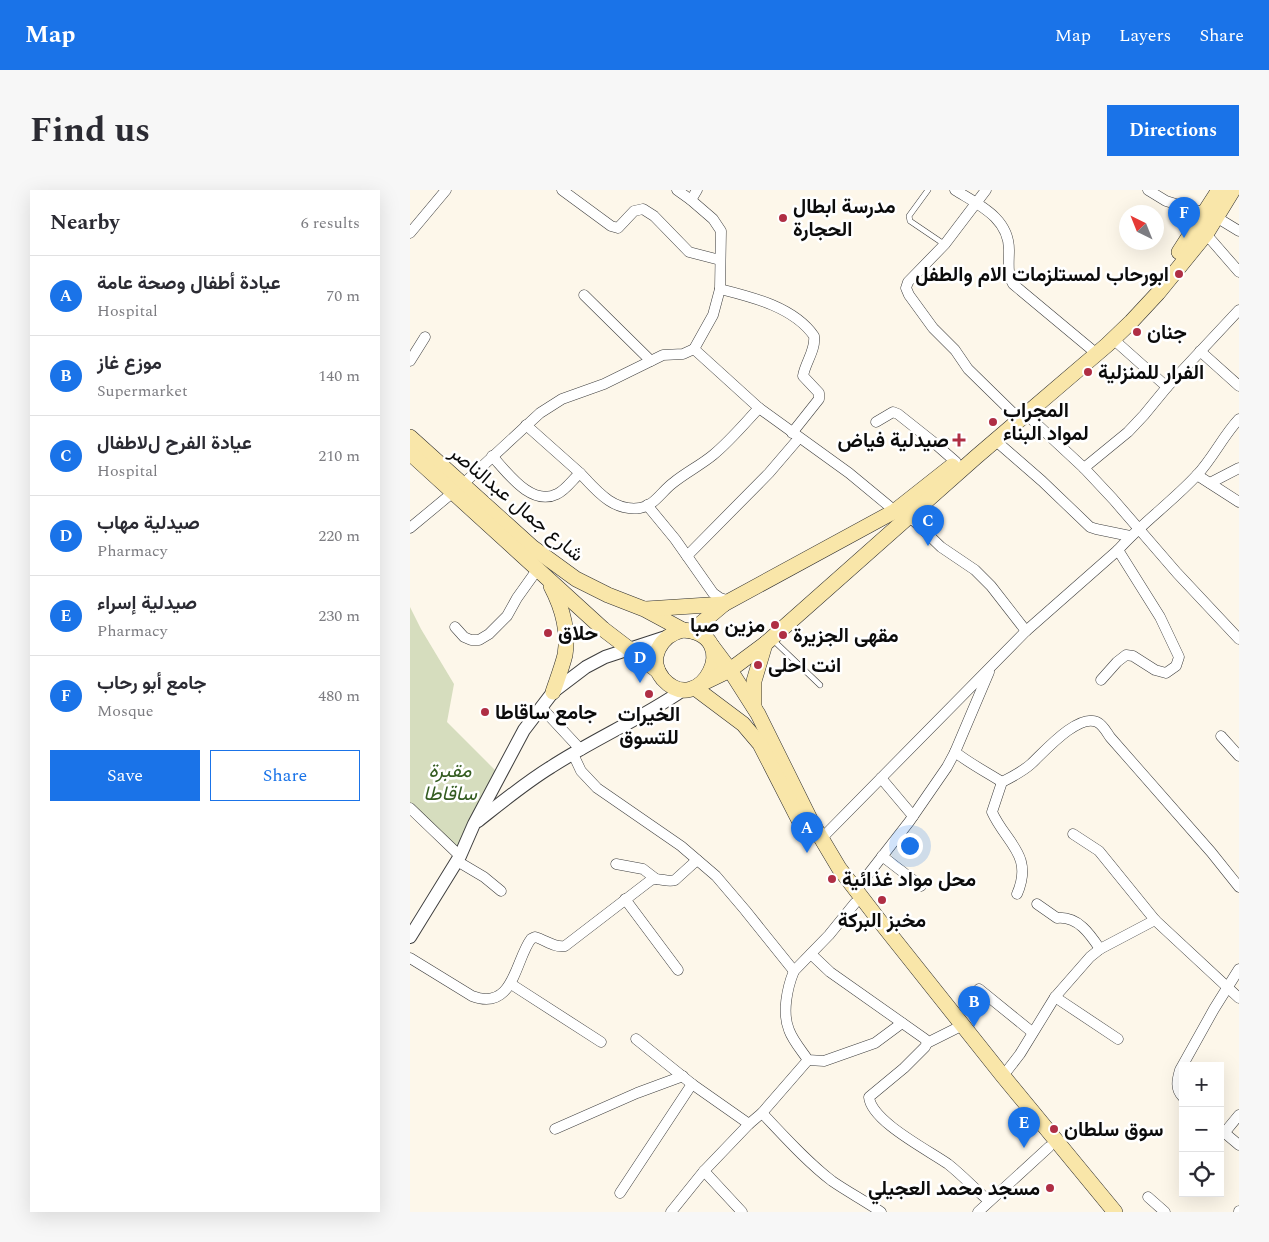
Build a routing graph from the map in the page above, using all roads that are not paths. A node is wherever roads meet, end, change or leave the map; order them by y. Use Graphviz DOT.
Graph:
graph roads {
  1 [pos="446,190"];
  2 [pos="562,190"];
  3 [pos="677,190"];
  4 [pos="697,190"];
  5 [pos="928,190"];
  6 [pos="955,190"];
  7 [pos="986,190"];
  8 [pos="1148,190"];
  9 [pos="1219,190"];
  10 [pos="1233,190"];
  11 [pos="691,200"];
  12 [pos="976,203"];
  13 [pos="1211,215"];
  14 [pos="1239,231"];
  15 [pos="410,233"];
  16 [pos="1206,234"];
  17 [pos="945,244"];
  18 [pos="720,260"];
  19 [pos="1239,272"];
  20 [pos="720,289"];
  21 [pos="584,295"];
  22 [pos="1239,310"];
  23 [pos="425,337"];
  24 [pos="1113,339"];
  25 [pos="694,348"];
  26 [pos="1091,349"];
  27 [pos="1200,351"];
  28 [pos="410,361"];
  29 [pos="651,361"];
  30 [pos="1167,386"];
  31 [pos="1239,386"];
  32 [pos="759,408"];
  33 [pos="1021,414"];
  34 [pos="1239,419"];
  35 [pos="876,422"];
  36 [pos="526,426"];
  37 [pos="796,435"];
  38 [pos="410,437"];
  39 [pos="996,441"];
  40 [pos="410,453"];
  41 [pos="492,456"];
  42 [pos="956,462"];
  43 [pos="1084,468"];
  44 [pos="1239,468"];
  45 [pos="580,473"];
  46 [pos="1197,475"];
  47 [pos="1210,483"];
  48 [pos="457,488"];
  49 [pos="1239,502"];
  50 [pos="647,505"];
  51 [pos="902,513"];
  52 [pos="410,528"];
  53 [pos="1135,533"];
  54 [pos="1118,550"];
  55 [pos="687,556"];
  56 [pos="537,570"];
  57 [pos="548,580"];
  58 [pos="728,603"];
  59 [pos="644,609"];
  60 [pos="455,626"];
  61 [pos="688,630"];
  62 [pos="1026,631"];
  63 [pos="666,637"];
  64 [pos="1239,639"];
  65 [pos="768,642"];
  66 [pos="712,646"];
  67 [pos="627,649"];
  68 [pos="991,667"];
  69 [pos="730,670"];
  70 [pos="658,671"];
  71 [pos="1101,680"];
  72 [pos="820,685"];
  73 [pos="694,687"];
  74 [pos="554,692"];
  75 [pos="542,707"];
  76 [pos="755,708"];
  77 [pos="1221,736"];
  78 [pos="577,752"];
  79 [pos="956,752"];
  80 [pos="1239,756"];
  81 [pos="881,778"];
  82 [pos="1002,782"];
  83 [pos="410,808"];
  84 [pos="913,816"];
  85 [pos="474,824"];
  86 [pos="1073,834"];
  87 [pos="821,839"];
  88 [pos="882,856"];
  89 [pos="459,858"];
  90 [pos="697,860"];
  91 [pos="616,864"];
  92 [pos="656,878"];
  93 [pos="921,886"];
  94 [pos="1239,888"];
  95 [pos="501,891"];
  96 [pos="1018,894"];
  97 [pos="856,897"];
  98 [pos="625,899"];
  99 [pos="1037,904"];
  100 [pos="1155,920"];
  101 [pos="410,937"];
  102 [pos="1100,949"];
  103 [pos="811,954"];
  104 [pos="410,958"];
  105 [pos="1239,969"];
  106 [pos="678,970"];
  107 [pos="794,971"];
  108 [pos="511,984"];
  109 [pos="1227,987"];
  110 [pos="979,989"];
  111 [pos="1055,997"];
  112 [pos="1239,998"];
  113 [pos="902,1023"];
  114 [pos="957,1028"];
  115 [pos="1032,1032"];
  116 [pos="636,1039"];
  117 [pos="1118,1039"];
  118 [pos="601,1042"];
  119 [pos="927,1043"];
  120 [pos="808,1060"];
  121 [pos="1185,1062"];
  122 [pos="1179,1073"];
  123 [pos="683,1076"];
  124 [pos="1003,1076"];
  125 [pos="692,1084"];
  126 [pos="1179,1090"];
  127 [pos="762,1113"];
  128 [pos="1239,1115"];
  129 [pos="749,1124"];
  130 [pos="555,1129"];
  131 [pos="1224,1129"];
  132 [pos="1224,1133"];
  133 [pos="1239,1144"];
  134 [pos="1049,1147"];
  135 [pos="704,1171"];
  136 [pos="620,1193"];
  137 [pos="1148,1197"];
  138 [pos="989,1201"];
  139 [pos="671,1212"];
  140 [pos="742,1212"];
  141 [pos="882,1212"];
  142 [pos="978,1212"];
  143 [pos="1103,1212"];
  144 [pos="1115,1212"];
  145 [pos="1165,1212"];
  1 -- 15 [label="street"];
  2 -- 18 [label="street"];
  3 -- 11 [label="street"];
  4 -- 11 [label="street"];
  5 -- 17 [label="lane"];
  6 -- 12 [label="street"];
  7 -- 12 [label="street"];
  8 -- 13 [label="street"];
  9 -- 13 [label="main road"];
  10 -- 13 [label="main road"];
  11 -- 18 [label="street"];
  12 -- 17 [label="street"];
  12 -- 26 [label="street"];
  13 -- 14 [label="street"];
  13 -- 16 [label="main road"];
  13 -- 26 [label="main road"];
  16 -- 19 [label="street"];
  16 -- 24 [label="main road"];
  17 -- 33 [label="street"];
  18 -- 20 [label="street"];
  20 -- 25 [label="street"];
  20 -- 37 [label="street"];
  21 -- 29 [label="street"];
  22 -- 27 [label="street"];
  23 -- 28 [label="street"];
  24 -- 30 [label="street"];
  24 -- 33 [label="main road"];
  25 -- 29 [label="street"];
  25 -- 32 [label="street"];
  26 -- 33 [label="main road"];
  27 -- 30 [label="street"];
  27 -- 31 [label="street"];
  29 -- 36 [label="street"];
  30 -- 43 [label="street"];
  32 -- 37 [label="street"];
  32 -- 50 [label="street"];
  33 -- 39 [label="main road"];
  33 -- 42 [label="main road"];
  33 -- 43 [label="street"];
  34 -- 46 [label="street"];
  35 -- 42 [label="street"];
  36 -- 41 [label="street"];
  36 -- 45 [label="street"];
  37 -- 51 [label="street"];
  37 -- 55 [label="street"];
  38 -- 48 [label="main road, شارع جمال عبدالناصر"];
  39 -- 51 [label="main road"];
  39 -- 53 [label="street"];
  40 -- 48 [label="main road, شارع جمال عبدالناصر"];
  41 -- 45 [label="street"];
  41 -- 48 [label="street"];
  42 -- 51 [label="main road"];
  43 -- 53 [label="street"];
  44 -- 47 [label="street"];
  45 -- 50 [label="street"];
  46 -- 47 [label="street"];
  46 -- 53 [label="street"];
  47 -- 49 [label="street"];
  48 -- 52 [label="street"];
  48 -- 56 [label="main road, شارع جمال عبدالناصر"];
  48 -- 59 [label="main road, شارع جمال عبدالناصر"];
  50 -- 55 [label="street"];
  51 -- 58 [label="main road"];
  51 -- 62 [label="street"];
  51 -- 65 [label="main road"];
  53 -- 54 [label="street"];
  53 -- 64 [label="street"];
  54 -- 62 [label="street"];
  54 -- 71 [label="street"];
  55 -- 58 [label="street"];
  56 -- 57 [label="main road, شارع جمال عبدالناصر"];
  56 -- 60 [label="street"];
  57 -- 67 [label="main road, شارع جمال عبدالناصر"];
  57 -- 74 [label="main road"];
  58 -- 59 [label="main road"];
  58 -- 61 [label="main road"];
  59 -- 61 [label="main road, شارع جمال عبدالناصر"];
  61 -- 63 [label="main road"];
  61 -- 66 [label="main road"];
  62 -- 68 [label="street"];
  63 -- 67 [label="street"];
  63 -- 70 [label="main road"];
  65 -- 69 [label="main road"];
  65 -- 72 [label="lane"];
  65 -- 76 [label="main road"];
  66 -- 69 [label="main road"];
  66 -- 73 [label="main road"];
  67 -- 70 [label="main road, شارع جمال عبدالناصر"];
  67 -- 74 [label="street"];
  68 -- 79 [label="street"];
  68 -- 81 [label="street"];
  69 -- 73 [label="main road"];
  69 -- 76 [label="main road"];
  70 -- 73 [label="main road"];
  73 -- 78 [label="street"];
  73 -- 97 [label="main road"];
  74 -- 75 [label="street"];
  75 -- 78 [label="street"];
  75 -- 85 [label="street"];
  76 -- 87 [label="main road"];
  77 -- 80 [label="street"];
  78 -- 85 [label="street"];
  78 -- 90 [label="street"];
  79 -- 82 [label="street"];
  79 -- 84 [label="street"];
  81 -- 84 [label="street"];
  81 -- 87 [label="street"];
  82 -- 94 [label="street"];
  82 -- 96 [label="street"];
  83 -- 89 [label="street"];
  84 -- 88 [label="street"];
  85 -- 89 [label="street"];
  86 -- 100 [label="street"];
  87 -- 97 [label="main road"];
  88 -- 93 [label="street"];
  88 -- 97 [label="street"];
  89 -- 95 [label="street"];
  89 -- 101 [label="street"];
  90 -- 92 [label="street"];
  90 -- 107 [label="street"];
  91 -- 92 [label="street"];
  92 -- 98 [label="street"];
  97 -- 103 [label="street"];
  97 -- 114 [label="main road"];
  97 -- 124 [label="main road"];
  98 -- 106 [label="street"];
  98 -- 108 [label="street"];
  99 -- 102 [label="street"];
  100 -- 102 [label="street"];
  100 -- 109 [label="street"];
  102 -- 111 [label="street"];
  103 -- 107 [label="street"];
  103 -- 113 [label="street"];
  104 -- 108 [label="street"];
  105 -- 109 [label="street"];
  107 -- 120 [label="street"];
  108 -- 118 [label="street"];
  109 -- 112 [label="street"];
  109 -- 121 [label="street"];
  110 -- 115 [label="street"];
  111 -- 115 [label="street"];
  111 -- 117 [label="street"];
  113 -- 119 [label="street"];
  113 -- 120 [label="street"];
  114 -- 119 [label="street"];
  114 -- 134 [label="main road"];
  115 -- 124 [label="street"];
  116 -- 123 [label="street"];
  119 -- 138 [label="street"];
  120 -- 127 [label="street"];
  122 -- 126 [label="street"];
  123 -- 125 [label="street"];
  123 -- 130 [label="street"];
  124 -- 144 [label="main road"];
  125 -- 129 [label="street"];
  125 -- 136 [label="street"];
  127 -- 129 [label="street"];
  127 -- 141 [label="street"];
  128 -- 131 [label="street"];
  129 -- 135 [label="street"];
  132 -- 133 [label="street"];
  134 -- 138 [label="street"];
  134 -- 143 [label="main road"];
  135 -- 139 [label="street"];
  135 -- 140 [label="street"];
  137 -- 145 [label="street"];
  138 -- 142 [label="street"];
}
